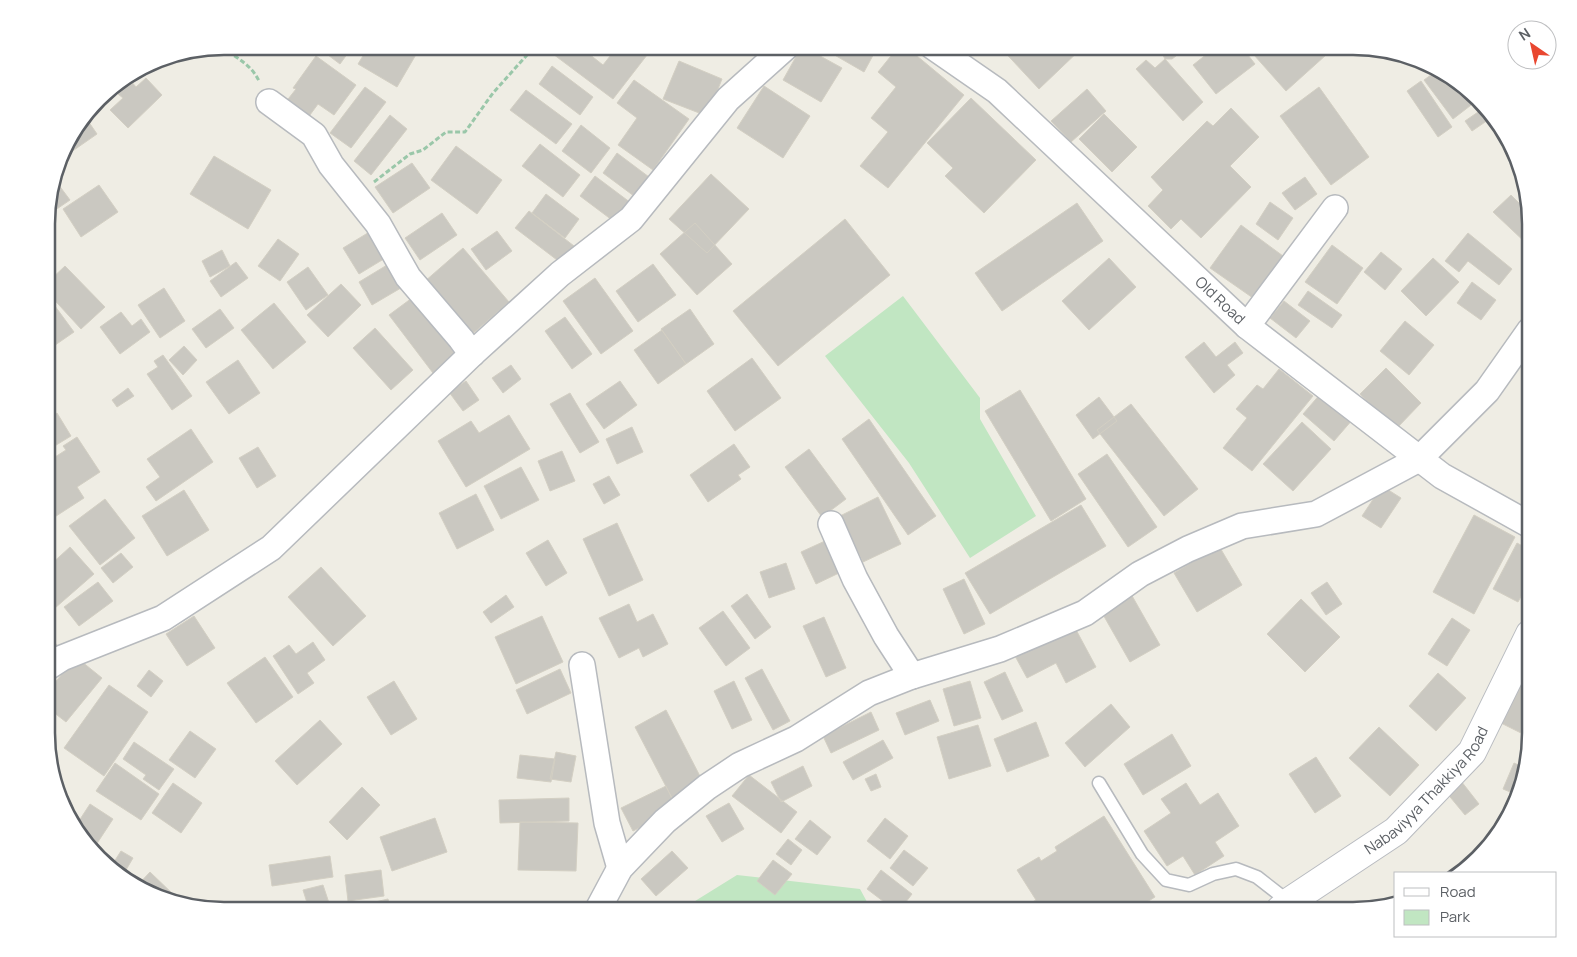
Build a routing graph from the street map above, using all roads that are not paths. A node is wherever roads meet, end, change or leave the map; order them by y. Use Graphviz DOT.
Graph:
graph roads {
  1 [pos="777,55"];
  2 [pos="945,55"];
  3 [pos="269,102"];
  4 [pos="1335,208"];
  5 [pos="1247,326"];
  6 [pos="1522,341"];
  7 [pos="472,354"];
  8 [pos="1419,459"];
  9 [pos="1522,521"];
  10 [pos="832,524"];
  11 [pos="1522,650"];
  12 [pos="55,662"];
  13 [pos="582,665"];
  14 [pos="912,676"];
  15 [pos="1099,782"];
  16 [pos="620,868"];
  17 [pos="602,902"];
  18 [pos="1280,902"];
  19 [pos="1290,902"];
  1 -- 7 [label="street"];
  2 -- 5 [label="street, Old Road"];
  3 -- 7 [label="street"];
  4 -- 5 [label="street"];
  5 -- 8 [label="street, Old Road"];
  6 -- 8 [label="street"];
  7 -- 12 [label="street"];
  8 -- 9 [label="street, Old Road"];
  8 -- 14 [label="street"];
  10 -- 14 [label="street"];
  11 -- 19 [label="street, Nabaviyya Thakkiya Road"];
  13 -- 16 [label="street"];
  14 -- 16 [label="street"];
  15 -- 18 [label="lane"];
  16 -- 17 [label="street"];
}
